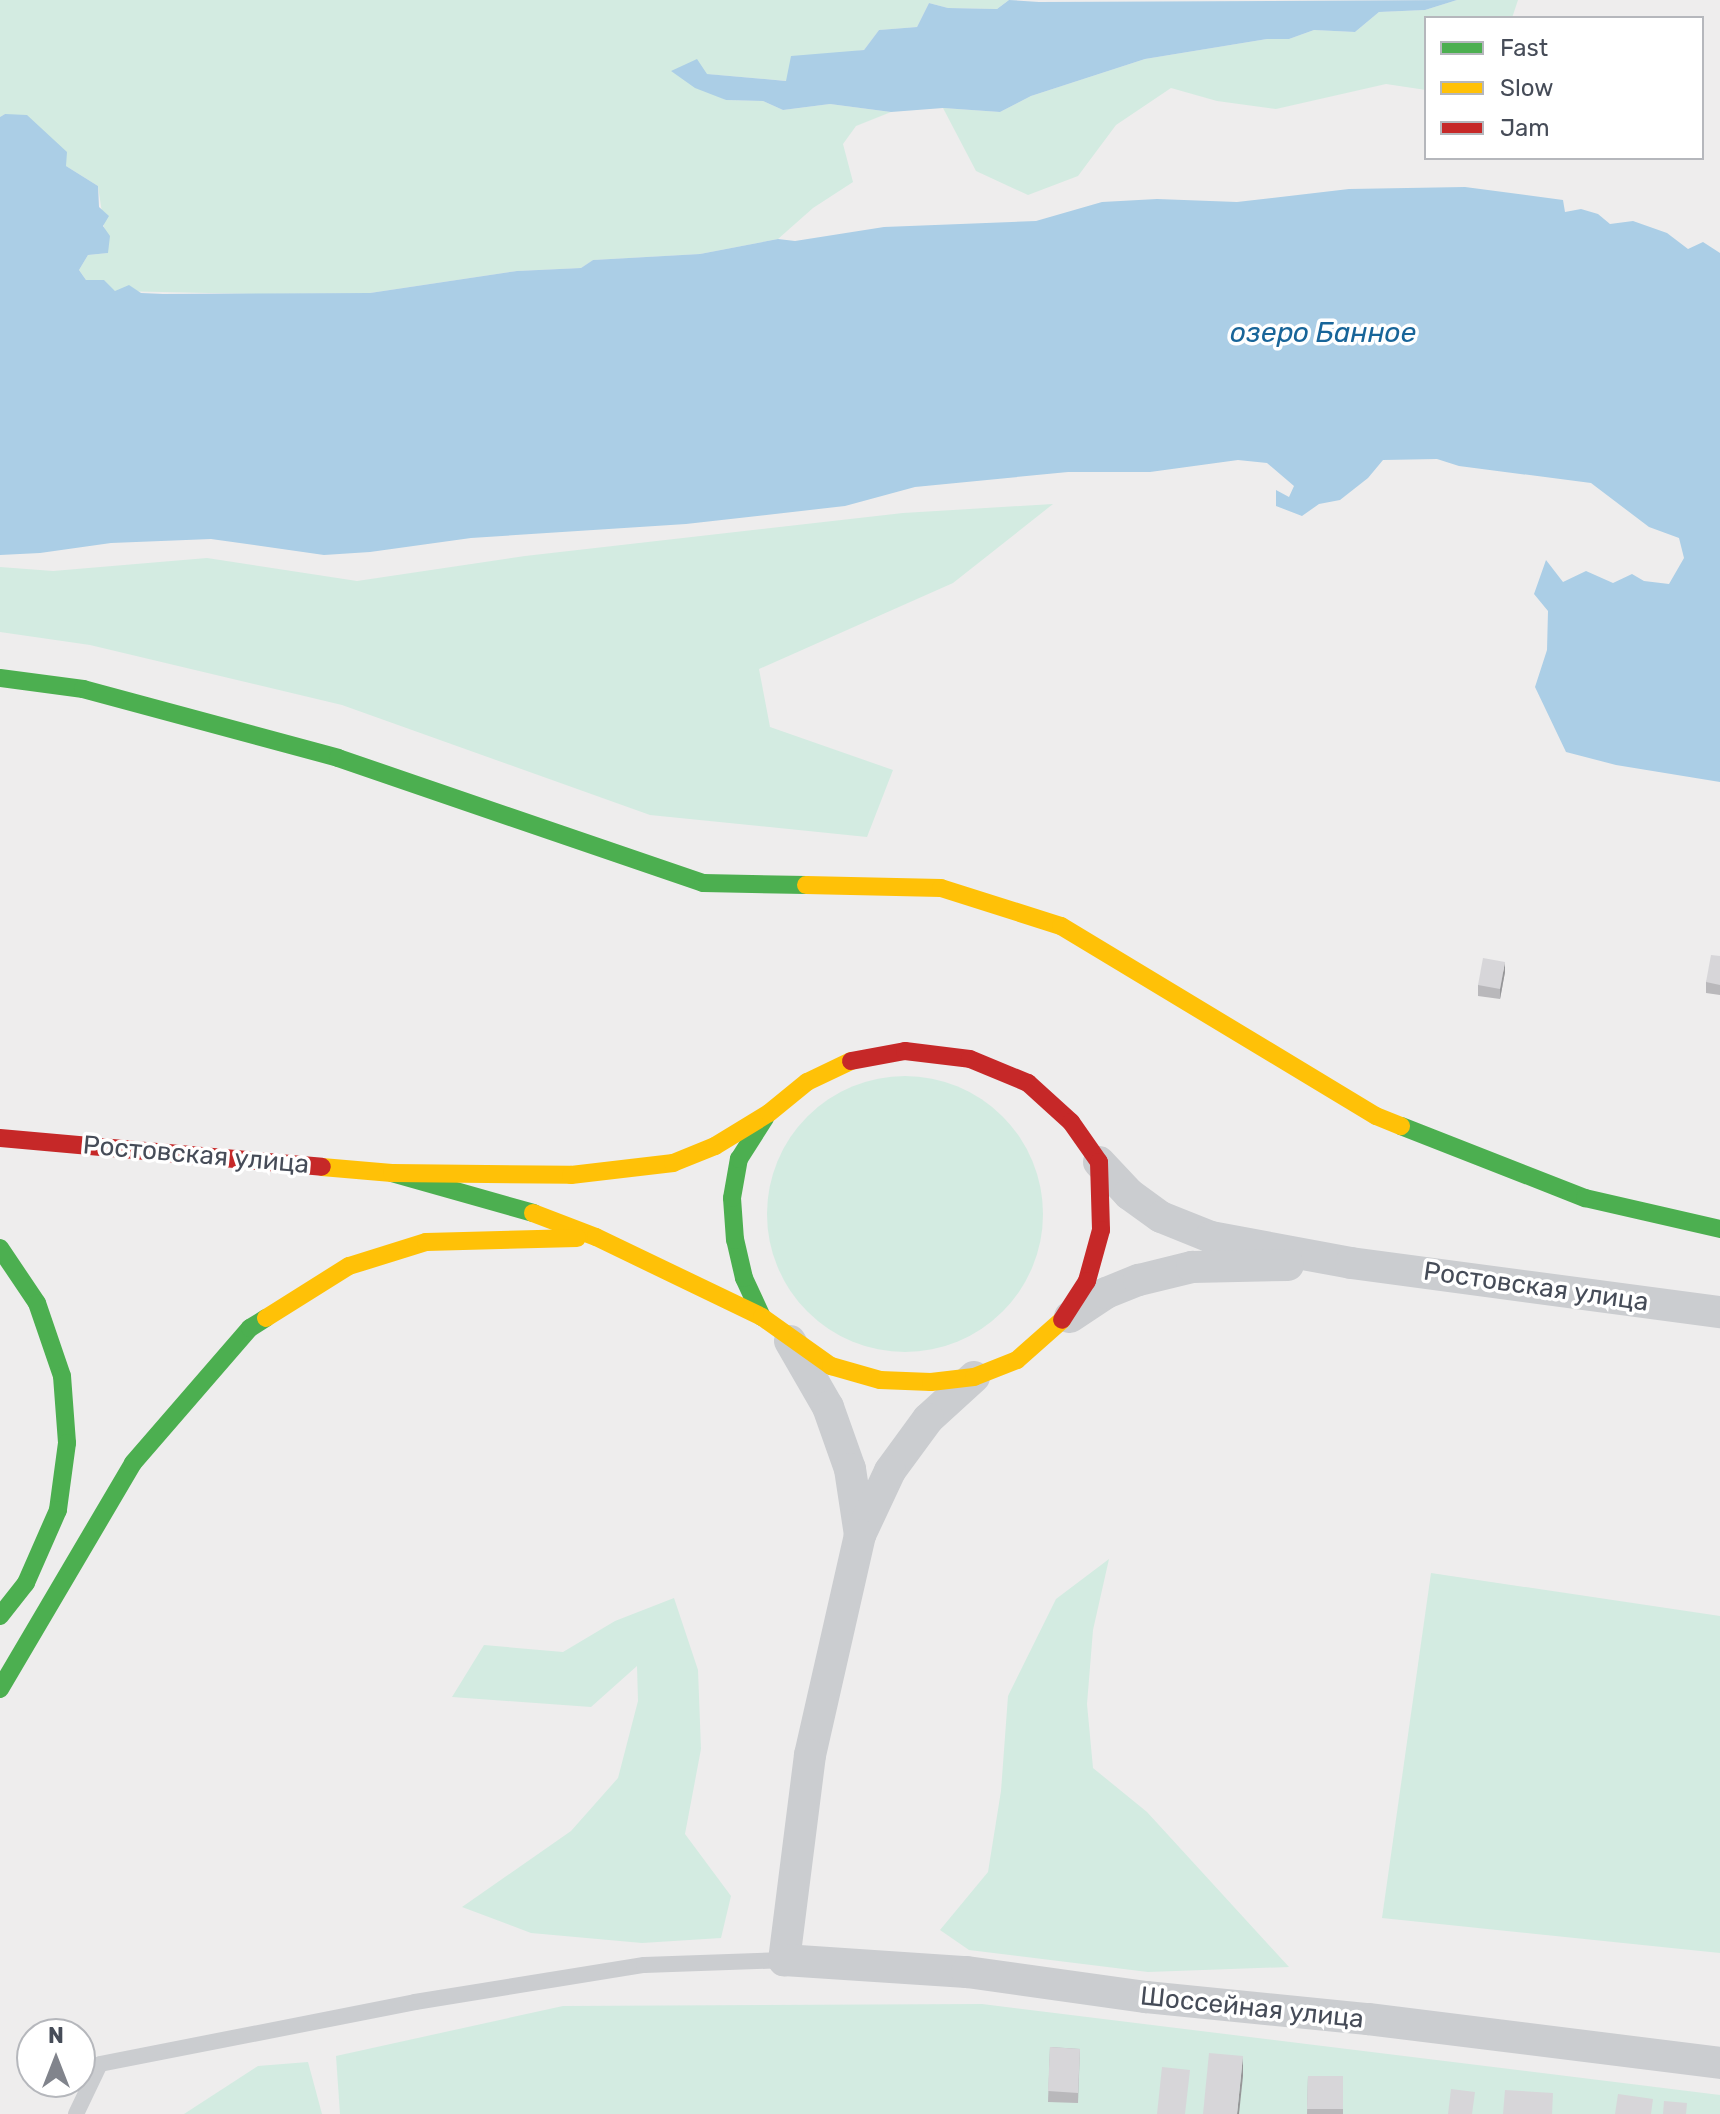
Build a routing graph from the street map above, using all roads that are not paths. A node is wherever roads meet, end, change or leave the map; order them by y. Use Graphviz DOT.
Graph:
graph roads {
  1 [pos="0,678"];
  2 [pos="769,1113"];
  3 [pos="0,1138"];
  4 [pos="1099,1162"];
  5 [pos="392,1173"];
  6 [pos="1720,1229"];
  7 [pos="596,1237"];
  8 [pos="0,1248"];
  9 [pos="1351,1263"];
  10 [pos="1720,1312"];
  11 [pos="762,1317"];
  12 [pos="1058,1326"];
  13 [pos="790,1340"];
  14 [pos="974,1377"];
  15 [pos="860,1535"];
  16 [pos="0,1616"];
  17 [pos="0,1689"];
  18 [pos="784,1960"];
  19 [pos="1720,2063"];
  20 [pos="76,2114"];
  1 -- 6 [label="main road"];
  2 -- 4 [label="main road"];
  2 -- 5 [label="main road"];
  2 -- 11 [label="main road"];
  3 -- 5 [label="main road, Ростовская улица"];
  4 -- 9 [label="street"];
  4 -- 12 [label="main road"];
  5 -- 7 [label="main road"];
  7 -- 11 [label="main road"];
  7 -- 17 [label="main road"];
  8 -- 16 [label="main road"];
  9 -- 10 [label="street, Ростовская улица"];
  9 -- 12 [label="street"];
  11 -- 13 [label="main road"];
  12 -- 14 [label="main road"];
  13 -- 14 [label="main road"];
  13 -- 15 [label="street"];
  14 -- 15 [label="street"];
  15 -- 18 [label="street"];
  18 -- 19 [label="street, Шоссейная улица"];
  18 -- 20 [label="lane"];
}
